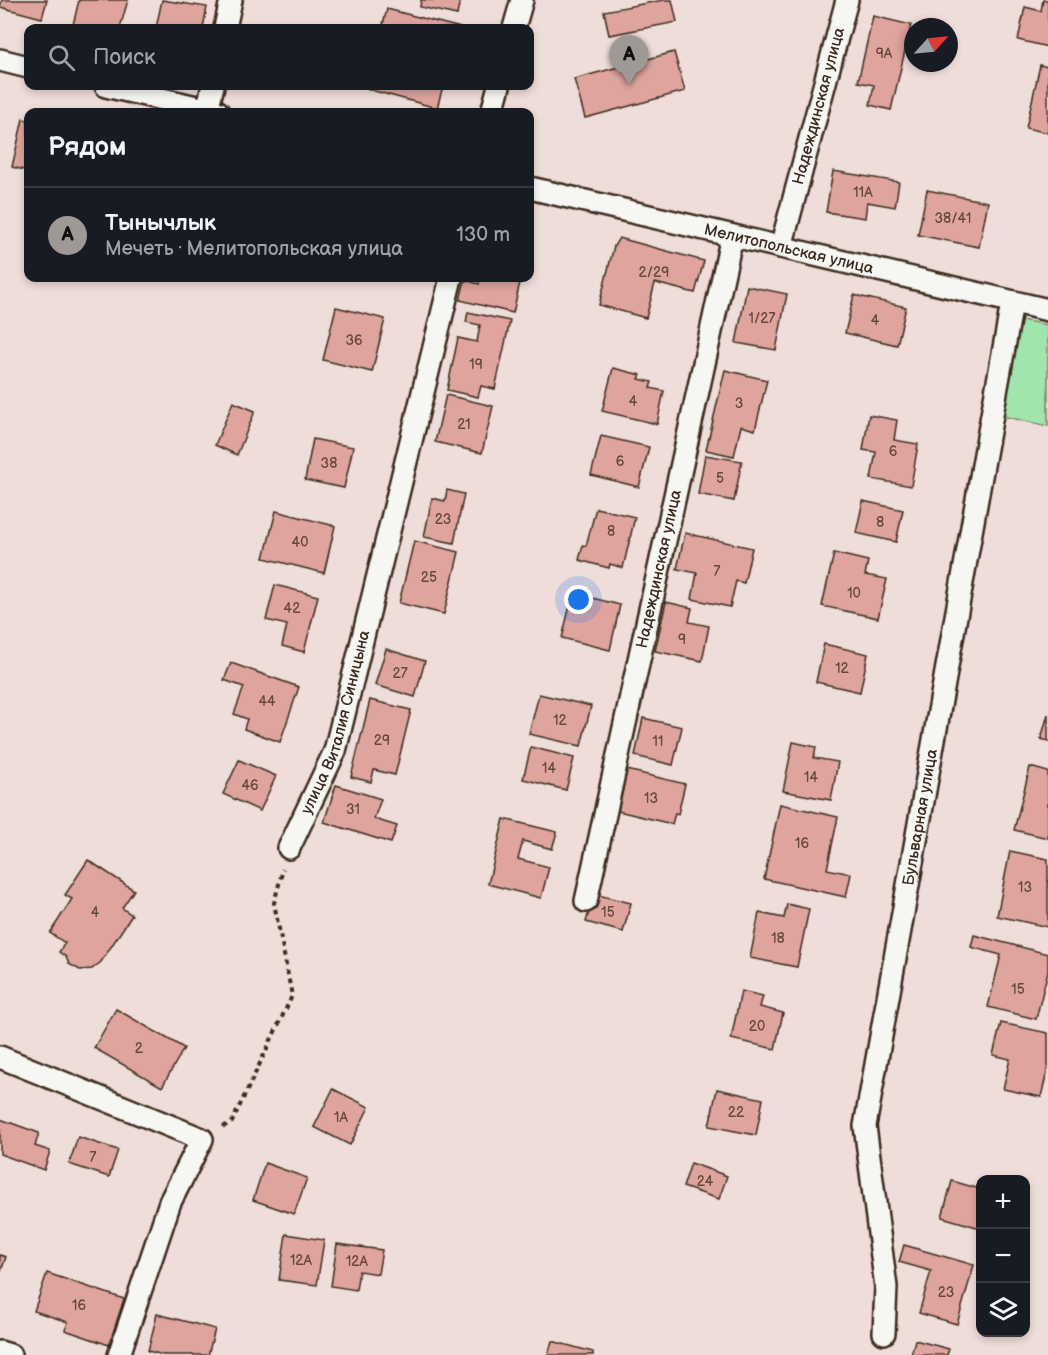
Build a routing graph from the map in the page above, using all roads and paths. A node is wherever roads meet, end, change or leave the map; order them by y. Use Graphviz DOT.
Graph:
graph roads {
  1 [pos="231,0"];
  2 [pos="522,0"];
  3 [pos="847,0"];
  4 [pos="226,24"];
  5 [pos="515,24"];
  6 [pos="0,60"];
  7 [pos="24,66"];
  8 [pos="123,90"];
  9 [pos="213,90"];
  10 [pos="498,90"];
  11 [pos="199,108"];
  12 [pos="212,108"];
  13 [pos="493,108"];
  14 [pos="534,189"];
  15 [pos="732,236"];
  16 [pos="781,247"];
  17 [pos="450,282"];
  18 [pos="1012,303"];
  19 [pos="1048,310"];
  20 [pos="289,848"];
  21 [pos="586,901"];
  22 [pos="0,1057"];
  23 [pos="202,1139"];
  24 [pos="884,1333"];
  25 [pos="0,1352"];
  26 [pos="10,1355"];
  27 [pos="119,1355"];
  1 -- 4 [label="street"];
  2 -- 5 [label="street"];
  3 -- 16 [label="street, Надеждинская улица"];
  6 -- 7 [label="street"];
  8 -- 11 [label="street"];
  9 -- 12 [label="street"];
  10 -- 13 [label="street"];
  14 -- 15 [label="street, Мелитопольская улица"];
  15 -- 16 [label="street, Мелитопольская улица"];
  15 -- 21 [label="street, Надеждинская улица"];
  16 -- 18 [label="street, Мелитопольская улица"];
  17 -- 20 [label="street, улица Виталия Синицына"];
  18 -- 19 [label="street, Мелитопольская улица"];
  18 -- 24 [label="street, Бульварная улица"];
  20 -- 23 [label="path"];
  22 -- 23 [label="street"];
  23 -- 27 [label="street"];
  25 -- 26 [label="street"];
}
